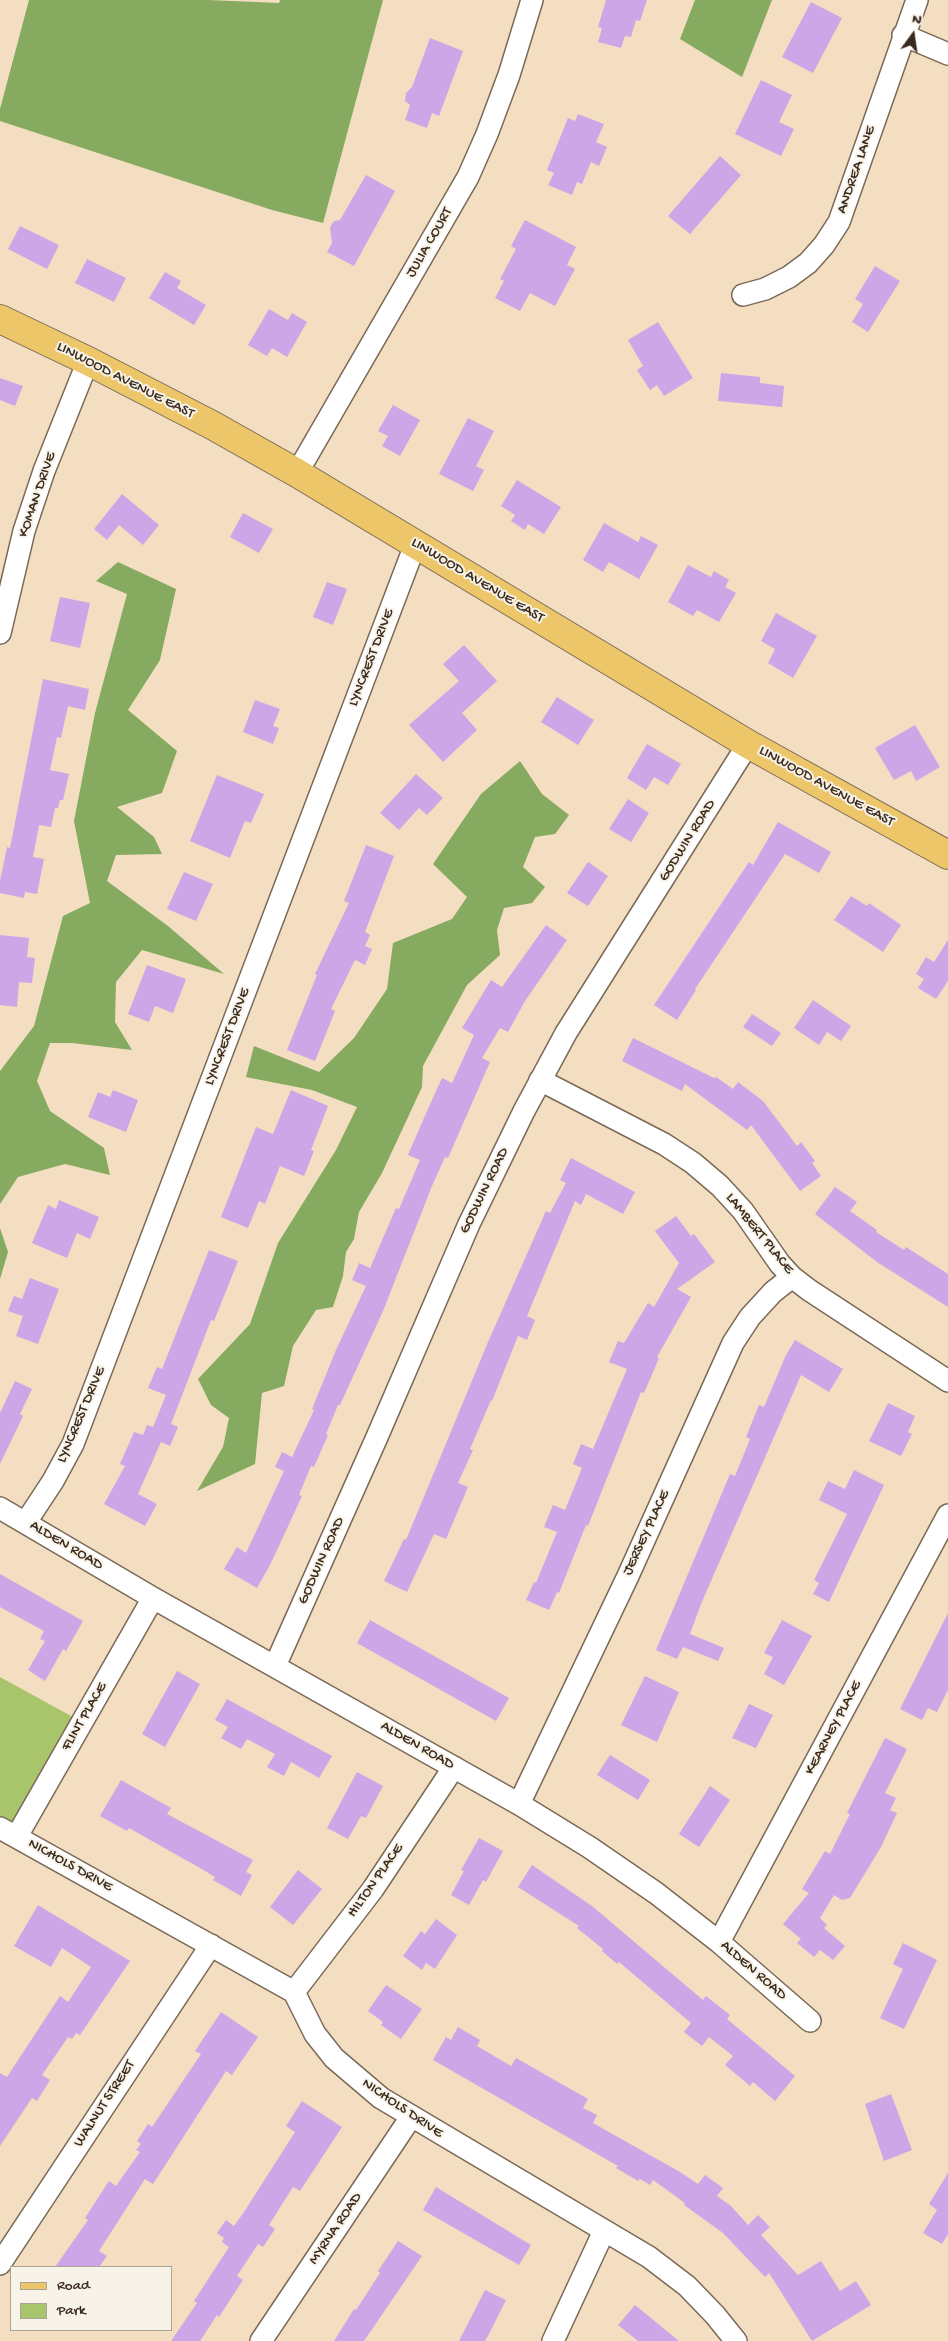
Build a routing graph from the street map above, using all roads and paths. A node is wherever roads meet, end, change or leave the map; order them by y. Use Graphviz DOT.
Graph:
graph roads {
  1 [pos="532,0"];
  2 [pos="917,0"];
  3 [pos="903,35"];
  4 [pos="948,54"];
  5 [pos="743,295"];
  6 [pos="0,319"];
  7 [pos="88,361"];
  8 [pos="296,473"];
  9 [pos="415,545"];
  10 [pos="0,633"];
  11 [pos="748,744"];
  12 [pos="948,855"];
  13 [pos="540,1080"];
  14 [pos="792,1276"];
  15 [pos="948,1380"];
  16 [pos="0,1508"];
  17 [pos="948,1515"];
  18 [pos="26,1522"];
  19 [pos="153,1598"];
  20 [pos="275,1666"];
  21 [pos="454,1767"];
  22 [pos="519,1804"];
  23 [pos="8,1832"];
  24 [pos="719,1942"];
  25 [pos="210,1945"];
  26 [pos="294,1992"];
  27 [pos="810,2021"];
  28 [pos="411,2117"];
  29 [pos="604,2231"];
  30 [pos="0,2264"];
  31 [pos="261,2341"];
  32 [pos="553,2341"];
  33 [pos="736,2341"];
  1 -- 8 [label="street, JULIA COURT"];
  2 -- 3 [label="street, ANDREA LANE"];
  3 -- 4 [label="street"];
  3 -- 5 [label="street, ANDREA LANE"];
  6 -- 7 [label="main road, LINWOOD AVENUE EAST"];
  7 -- 8 [label="main road, LINWOOD AVENUE EAST"];
  7 -- 10 [label="street, KOMAN DRIVE"];
  8 -- 9 [label="main road, LINWOOD AVENUE EAST"];
  9 -- 11 [label="main road, LINWOOD AVENUE EAST"];
  9 -- 18 [label="street, LYNCREST DRIVE"];
  11 -- 12 [label="main road, LINWOOD AVENUE EAST"];
  11 -- 13 [label="street, GODWIN ROAD"];
  13 -- 14 [label="street, LAMBERT PLACE"];
  13 -- 20 [label="street, GODWIN ROAD"];
  14 -- 15 [label="street, LAMBERT PLACE"];
  14 -- 22 [label="street, JERSEY PLACE"];
  16 -- 18 [label="street, ALDEN ROAD"];
  17 -- 24 [label="street, KEARNEY PLACE"];
  18 -- 19 [label="street, ALDEN ROAD"];
  19 -- 20 [label="street, ALDEN ROAD"];
  19 -- 23 [label="street, FLINT PLACE"];
  20 -- 21 [label="street, ALDEN ROAD"];
  21 -- 22 [label="street, ALDEN ROAD"];
  21 -- 26 [label="street, HILTON PLACE"];
  22 -- 24 [label="street, ALDEN ROAD"];
  23 -- 25 [label="street, NICHOLS DRIVE"];
  24 -- 27 [label="street, ALDEN ROAD"];
  25 -- 26 [label="street, NICHOLS DRIVE"];
  25 -- 30 [label="street, WALNUT STREET"];
  26 -- 28 [label="street, NICHOLS DRIVE"];
  28 -- 29 [label="street, NICHOLS DRIVE"];
  28 -- 31 [label="street, MYRNA ROAD"];
  29 -- 32 [label="street"];
  29 -- 33 [label="street, NICHOLS DRIVE"];
}
